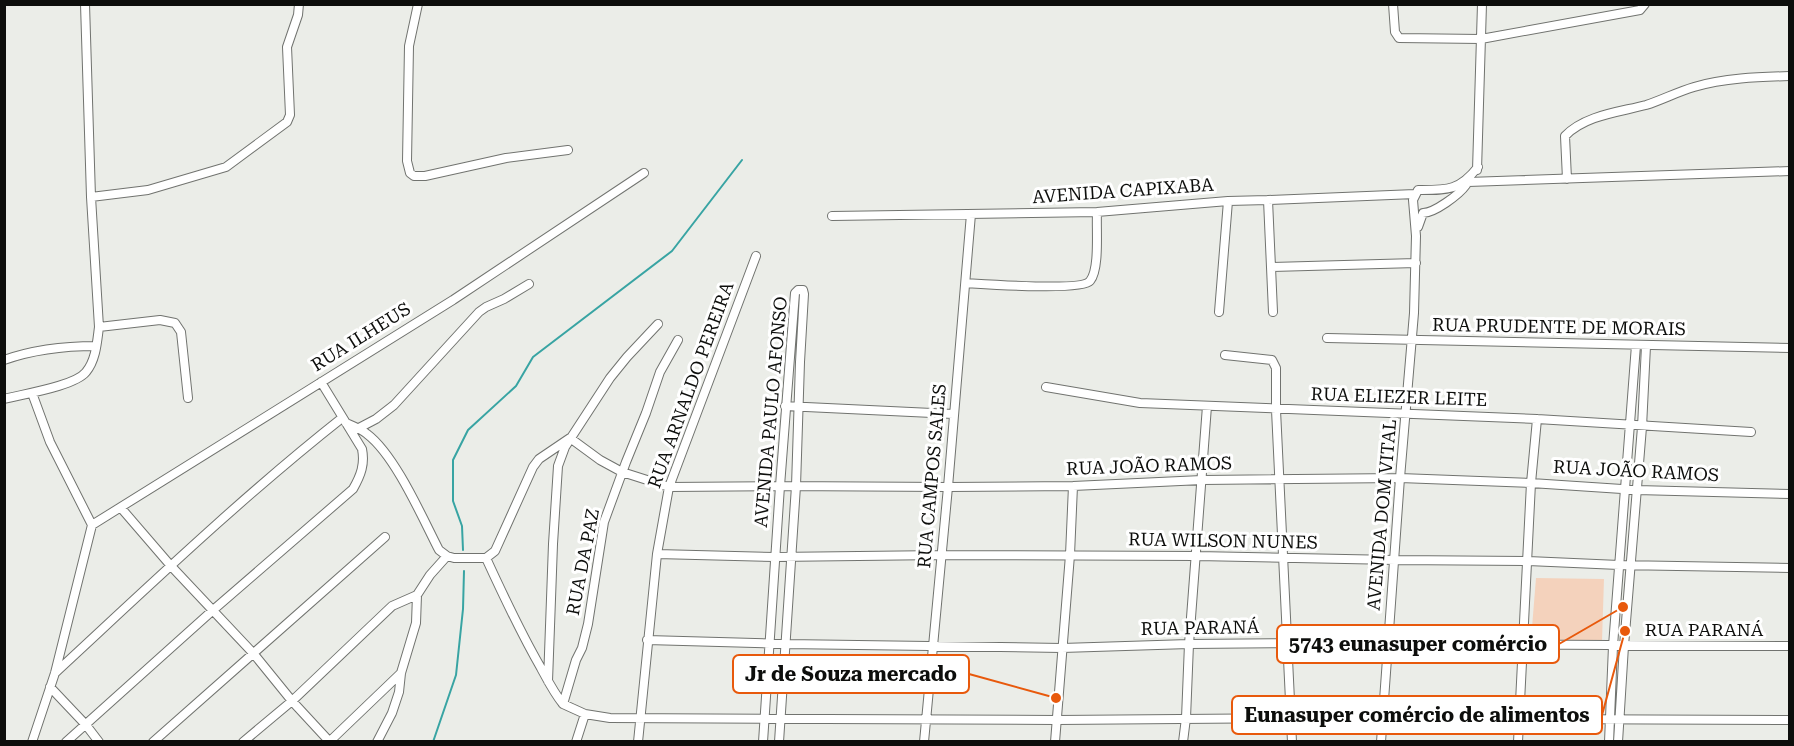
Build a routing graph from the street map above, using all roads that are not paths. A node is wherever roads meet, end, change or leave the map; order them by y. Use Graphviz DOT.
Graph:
graph roads {
  1 [pos="85,4"];
  2 [pos="299,4"];
  3 [pos="418,4"];
  4 [pos="1393,4"];
  5 [pos="1482,4"];
  6 [pos="1645,4"];
  7 [pos="1481,39"];
  8 [pos="1790,76"];
  9 [pos="568,150"];
  10 [pos="1479,167"];
  11 [pos="1790,171"];
  12 [pos="644,173"];
  13 [pos="1567,179"];
  14 [pos="1468,182"];
  15 [pos="1419,192"];
  16 [pos="91,197"];
  17 [pos="1268,200"];
  18 [pos="1228,201"];
  19 [pos="1097,212"];
  20 [pos="971,214"];
  21 [pos="832,216"];
  22 [pos="1416,237"];
  23 [pos="756,256"];
  24 [pos="1416,263"];
  25 [pos="1272,267"];
  26 [pos="966,283"];
  27 [pos="529,284"];
  28 [pos="1219,312"];
  29 [pos="1274,312"];
  30 [pos="658,324"];
  31 [pos="99,327"];
  32 [pos="1327,338"];
  33 [pos="678,340"];
  34 [pos="1412,340"];
  35 [pos="1636,345"];
  36 [pos="96,346"];
  37 [pos="1646,346"];
  38 [pos="1790,348"];
  39 [pos="1225,355"];
  40 [pos="4,360"];
  41 [pos="321,382"];
  42 [pos="1046,387"];
  43 [pos="32,393"];
  44 [pos="188,398"];
  45 [pos="4,399"];
  46 [pos="786,406"];
  47 [pos="798,406"];
  48 [pos="1207,406"];
  49 [pos="1276,410"];
  50 [pos="1407,413"];
  51 [pos="953,414"];
  52 [pos="1537,419"];
  53 [pos="344,420"];
  54 [pos="1631,426"];
  55 [pos="1642,427"];
  56 [pos="357,429"];
  57 [pos="1751,432"];
  58 [pos="570,438"];
  59 [pos="622,472"];
  60 [pos="1400,478"];
  61 [pos="1202,480"];
  62 [pos="1279,480"];
  63 [pos="1531,483"];
  64 [pos="780,486"];
  65 [pos="796,486"];
  66 [pos="1073,486"];
  67 [pos="948,487"];
  68 [pos="669,488"];
  69 [pos="1626,489"];
  70 [pos="1637,490"];
  71 [pos="1790,494"];
  72 [pos="121,508"];
  73 [pos="92,525"];
  74 [pos="385,537"];
  75 [pos="657,554"];
  76 [pos="942,555"];
  77 [pos="1070,555"];
  78 [pos="447,556"];
  79 [pos="1197,556"];
  80 [pos="792,557"];
  81 [pos="486,558"];
  82 [pos="775,558"];
  83 [pos="1283,558"];
  84 [pos="1395,560"];
  85 [pos="1528,561"];
  86 [pos="1619,565"];
  87 [pos="171,566"];
  88 [pos="1631,566"];
  89 [pos="1790,568"];
  90 [pos="417,595"];
  91 [pos="212,611"];
  92 [pos="647,639"];
  93 [pos="771,643"];
  94 [pos="1287,643"];
  95 [pos="786,644"];
  96 [pos="1189,644"];
  97 [pos="933,645"];
  98 [pos="1388,645"];
  99 [pos="1523,645"];
  100 [pos="1613,646"];
  101 [pos="1624,646"];
  102 [pos="1790,646"];
  103 [pos="1062,648"];
  104 [pos="253,653"];
  105 [pos="55,673"];
  106 [pos="401,674"];
  107 [pos="548,681"];
  108 [pos="50,687"];
  109 [pos="292,701"];
  110 [pos="563,704"];
  111 [pos="585,714"];
  112 [pos="640,718"];
  113 [pos="764,718"];
  114 [pos="1186,718"];
  115 [pos="1292,718"];
  116 [pos="781,719"];
  117 [pos="926,719"];
  118 [pos="1057,720"];
  119 [pos="1384,720"];
  120 [pos="1520,720"];
  121 [pos="1610,720"];
  122 [pos="1620,720"];
  123 [pos="1790,720"];
  124 [pos="86,725"];
  125 [pos="32,741"];
  126 [pos="66,741"];
  127 [pos="99,741"];
  128 [pos="153,741"];
  129 [pos="243,741"];
  130 [pos="329,741"];
  131 [pos="377,741"];
  132 [pos="576,741"];
  133 [pos="638,741"];
  134 [pos="764,741"];
  135 [pos="779,741"];
  136 [pos="924,741"];
  137 [pos="1055,741"];
  138 [pos="1183,741"];
  139 [pos="1292,741"];
  140 [pos="1381,741"];
  141 [pos="1518,741"];
  142 [pos="1609,741"];
  143 [pos="1618,741"];
  1 -- 16 [label="street"];
  2 -- 16 [label="street"];
  3 -- 9 [label="street"];
  4 -- 7 [label="street"];
  5 -- 7 [label="street"];
  6 -- 7 [label="street"];
  7 -- 10 [label="street"];
  8 -- 13 [label="street"];
  10 -- 14 [label="street"];
  10 -- 15 [label="street, AVENIDA CAPIXABA"];
  11 -- 13 [label="street"];
  12 -- 41 [label="street, RUA ILHEUS"];
  13 -- 14 [label="street"];
  14 -- 22 [label="street"];
  15 -- 17 [label="street, AVENIDA CAPIXABA"];
  15 -- 22 [label="street, AVENIDA DOM VITAL"];
  16 -- 31 [label="street"];
  17 -- 18 [label="street, AVENIDA CAPIXABA"];
  17 -- 25 [label="street"];
  18 -- 19 [label="street, AVENIDA CAPIXABA"];
  18 -- 28 [label="street"];
  19 -- 20 [label="street, AVENIDA CAPIXABA"];
  19 -- 26 [label="street"];
  20 -- 21 [label="street, AVENIDA CAPIXABA"];
  20 -- 26 [label="street, RUA CAMPOS SALES"];
  22 -- 24 [label="street, AVENIDA DOM VITAL"];
  23 -- 68 [label="street, RUA ARNALDO PEREIRA"];
  24 -- 25 [label="street"];
  24 -- 34 [label="street, AVENIDA DOM VITAL"];
  25 -- 29 [label="street"];
  26 -- 51 [label="street, RUA CAMPOS SALES"];
  27 -- 56 [label="street"];
  30 -- 58 [label="street"];
  31 -- 36 [label="street"];
  31 -- 44 [label="street"];
  32 -- 34 [label="street, RUA PRUDENTE DE MORAIS"];
  33 -- 59 [label="street, RUA DA PAZ"];
  34 -- 35 [label="street, RUA PRUDENTE DE MORAIS"];
  34 -- 50 [label="street, AVENIDA DOM VITAL"];
  35 -- 37 [label="street, RUA PRUDENTE DE MORAIS"];
  35 -- 54 [label="street"];
  36 -- 40 [label="street"];
  36 -- 43 [label="street"];
  37 -- 38 [label="street, RUA PRUDENTE DE MORAIS"];
  37 -- 55 [label="street"];
  39 -- 49 [label="street"];
  41 -- 53 [label="street"];
  41 -- 72 [label="street, RUA ILHEUS"];
  42 -- 48 [label="street, RUA ELIEZER LEITE"];
  43 -- 45 [label="street"];
  43 -- 73 [label="street"];
  46 -- 47 [label="street"];
  46 -- 47 [label="street, AVENIDA PAULO AFONSO"];
  46 -- 64 [label="street, AVENIDA PAULO AFONSO"];
  47 -- 51 [label="street"];
  47 -- 65 [label="street, AVENIDA PAULO AFONSO"];
  48 -- 49 [label="street, RUA ELIEZER LEITE"];
  48 -- 61 [label="street"];
  49 -- 50 [label="street, RUA ELIEZER LEITE"];
  49 -- 62 [label="street"];
  50 -- 52 [label="street, RUA ELIEZER LEITE"];
  50 -- 60 [label="street, AVENIDA DOM VITAL"];
  51 -- 67 [label="street, RUA CAMPOS SALES"];
  52 -- 54 [label="street, RUA ELIEZER LEITE"];
  52 -- 63 [label="street"];
  53 -- 56 [label="street"];
  53 -- 87 [label="street"];
  53 -- 91 [label="street"];
  54 -- 55 [label="street, RUA ELIEZER LEITE"];
  54 -- 69 [label="street"];
  55 -- 57 [label="street, RUA ELIEZER LEITE"];
  55 -- 70 [label="street"];
  56 -- 78 [label="street"];
  58 -- 59 [label="street, RUA JOÃO RAMOS"];
  58 -- 81 [label="street"];
  58 -- 107 [label="street"];
  59 -- 68 [label="street, RUA JOÃO RAMOS"];
  59 -- 110 [label="street, RUA DA PAZ"];
  60 -- 62 [label="street, RUA JOÃO RAMOS"];
  60 -- 63 [label="street, RUA JOÃO RAMOS"];
  60 -- 84 [label="street, AVENIDA DOM VITAL"];
  61 -- 62 [label="street, RUA JOÃO RAMOS"];
  61 -- 66 [label="street, RUA JOÃO RAMOS"];
  61 -- 79 [label="street"];
  62 -- 83 [label="street"];
  63 -- 69 [label="street, RUA JOÃO RAMOS"];
  63 -- 85 [label="street"];
  64 -- 65 [label="street, RUA JOÃO RAMOS"];
  64 -- 68 [label="street, RUA JOÃO RAMOS"];
  64 -- 82 [label="street, AVENIDA PAULO AFONSO"];
  65 -- 67 [label="street, RUA JOÃO RAMOS"];
  65 -- 80 [label="street, AVENIDA PAULO AFONSO"];
  66 -- 67 [label="street, RUA JOÃO RAMOS"];
  66 -- 77 [label="street"];
  67 -- 76 [label="street, RUA CAMPOS SALES"];
  68 -- 75 [label="street, RUA ARNALDO PEREIRA"];
  69 -- 70 [label="street, RUA JOÃO RAMOS"];
  69 -- 86 [label="street"];
  70 -- 71 [label="street, RUA JOÃO RAMOS"];
  70 -- 88 [label="street"];
  72 -- 73 [label="street, RUA ILHEUS"];
  72 -- 87 [label="street"];
  73 -- 105 [label="street"];
  74 -- 104 [label="street"];
  75 -- 82 [label="street, RUA WILSON NUNES"];
  75 -- 92 [label="street, RUA ARNALDO PEREIRA"];
  76 -- 77 [label="street, RUA WILSON NUNES"];
  76 -- 80 [label="street, RUA WILSON NUNES"];
  76 -- 97 [label="street, RUA CAMPOS SALES"];
  77 -- 79 [label="street, RUA WILSON NUNES"];
  77 -- 103 [label="street"];
  78 -- 81 [label="street"];
  78 -- 90 [label="street"];
  79 -- 83 [label="street, RUA WILSON NUNES"];
  79 -- 96 [label="street"];
  80 -- 82 [label="street, RUA WILSON NUNES"];
  80 -- 95 [label="street, AVENIDA PAULO AFONSO"];
  81 -- 107 [label="street"];
  82 -- 93 [label="street, AVENIDA PAULO AFONSO"];
  83 -- 84 [label="street, RUA WILSON NUNES"];
  83 -- 94 [label="street"];
  84 -- 85 [label="street, RUA WILSON NUNES"];
  84 -- 98 [label="street, AVENIDA DOM VITAL"];
  85 -- 86 [label="street, RUA WILSON NUNES"];
  85 -- 99 [label="street"];
  86 -- 88 [label="street, RUA WILSON NUNES"];
  86 -- 100 [label="street"];
  87 -- 91 [label="street"];
  87 -- 105 [label="street"];
  88 -- 89 [label="street, RUA WILSON NUNES"];
  88 -- 101 [label="street"];
  90 -- 106 [label="street"];
  90 -- 109 [label="street"];
  91 -- 104 [label="street"];
  91 -- 124 [label="street"];
  92 -- 93 [label="street, RUA PARANÁ"];
  92 -- 112 [label="street, RUA ARNALDO PEREIRA"];
  93 -- 95 [label="street, RUA PARANÁ"];
  93 -- 113 [label="street, AVENIDA PAULO AFONSO"];
  94 -- 96 [label="street, RUA PARANÁ"];
  94 -- 98 [label="street, RUA PARANÁ"];
  94 -- 115 [label="street"];
  95 -- 97 [label="street, RUA PARANÁ"];
  95 -- 116 [label="street, AVENIDA PAULO AFONSO"];
  96 -- 103 [label="street, RUA PARANÁ"];
  96 -- 114 [label="street"];
  97 -- 103 [label="street, RUA PARANÁ"];
  97 -- 117 [label="street, RUA CAMPOS SALES"];
  98 -- 99 [label="street, RUA PARANÁ"];
  98 -- 119 [label="street, AVENIDA DOM VITAL"];
  99 -- 100 [label="street, RUA PARANÁ"];
  99 -- 120 [label="street"];
  100 -- 101 [label="street, RUA PARANÁ"];
  100 -- 121 [label="street"];
  101 -- 102 [label="street, RUA PARANÁ"];
  101 -- 122 [label="street"];
  103 -- 118 [label="street"];
  104 -- 109 [label="street"];
  104 -- 128 [label="street"];
  105 -- 108 [label="street"];
  106 -- 130 [label="street"];
  106 -- 131 [label="street"];
  107 -- 110 [label="street"];
  108 -- 124 [label="street"];
  108 -- 125 [label="street"];
  109 -- 129 [label="street"];
  109 -- 130 [label="street"];
  110 -- 111 [label="street"];
  111 -- 112 [label="street"];
  111 -- 132 [label="street"];
  112 -- 113 [label="street"];
  112 -- 133 [label="street, RUA ARNALDO PEREIRA"];
  113 -- 116 [label="street"];
  113 -- 134 [label="street, AVENIDA PAULO AFONSO"];
  114 -- 115 [label="street"];
  114 -- 118 [label="street"];
  114 -- 138 [label="street"];
  115 -- 119 [label="street"];
  115 -- 139 [label="street"];
  116 -- 117 [label="street"];
  116 -- 135 [label="street, AVENIDA PAULO AFONSO"];
  117 -- 118 [label="street"];
  117 -- 136 [label="street, RUA CAMPOS SALES"];
  118 -- 137 [label="street"];
  119 -- 120 [label="street"];
  119 -- 140 [label="street, AVENIDA DOM VITAL"];
  120 -- 121 [label="street"];
  120 -- 141 [label="street"];
  121 -- 122 [label="street"];
  121 -- 142 [label="street"];
  122 -- 123 [label="street"];
  122 -- 143 [label="street"];
  124 -- 126 [label="street"];
  124 -- 127 [label="street"];
}
